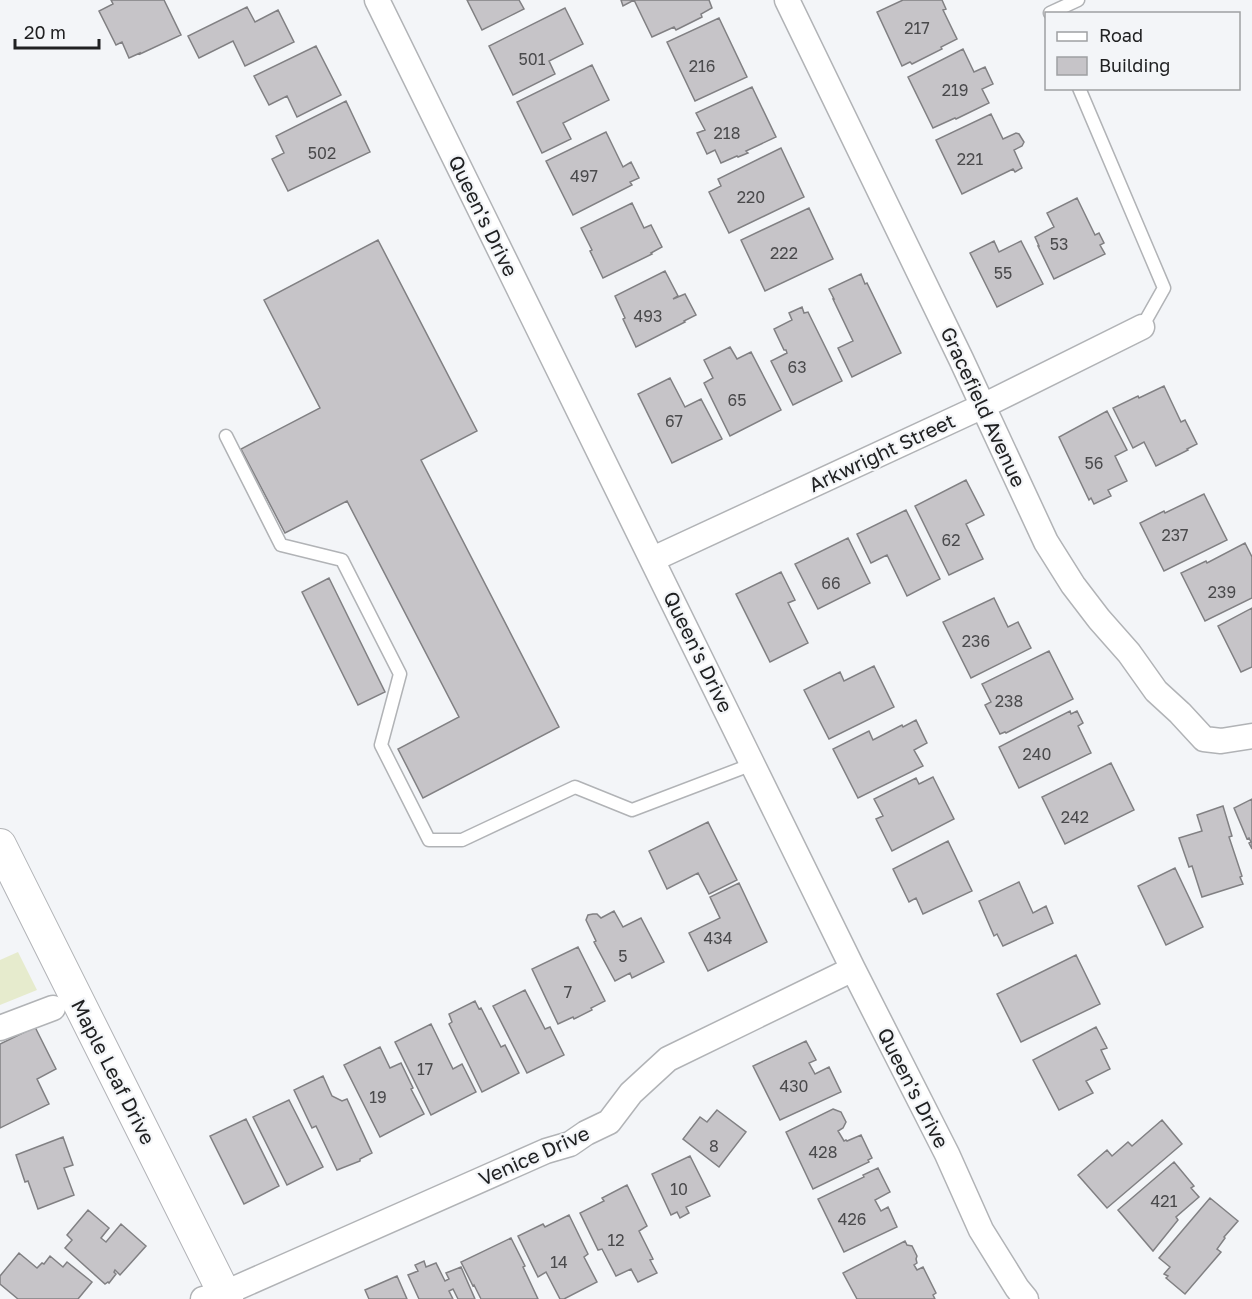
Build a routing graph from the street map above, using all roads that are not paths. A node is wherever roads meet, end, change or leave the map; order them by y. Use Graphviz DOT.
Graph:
graph roads {
  1 [pos="377,0"];
  2 [pos="787,0"];
  3 [pos="1078,0"];
  4 [pos="1052,12"];
  5 [pos="1080,90"];
  6 [pos="1142,327"];
  7 [pos="983,406"];
  8 [pos="226,436"];
  9 [pos="653,559"];
  10 [pos="1252,736"];
  11 [pos="753,764"];
  12 [pos="0,845"];
  13 [pos="854,969"];
  14 [pos="53,1008"];
  15 [pos="0,1028"];
  16 [pos="218,1297"];
  17 [pos="1026,1299"];
  1 -- 9 [label="street, Queen's Drive"];
  2 -- 7 [label="street, Gracefield Avenue"];
  3 -- 4 [label="lane"];
  5 -- 6 [label="lane"];
  6 -- 7 [label="street, Arkwright Street"];
  7 -- 9 [label="street, Arkwright Street"];
  7 -- 10 [label="street, Gracefield Avenue"];
  8 -- 11 [label="lane"];
  9 -- 11 [label="street, Queen's Drive"];
  11 -- 13 [label="street, Queen's Drive"];
  12 -- 16 [label="street, Maple Leaf Drive"];
  13 -- 16 [label="street, Venice Drive"];
  13 -- 17 [label="street, Queen's Drive"];
  14 -- 15 [label="street"];
}
